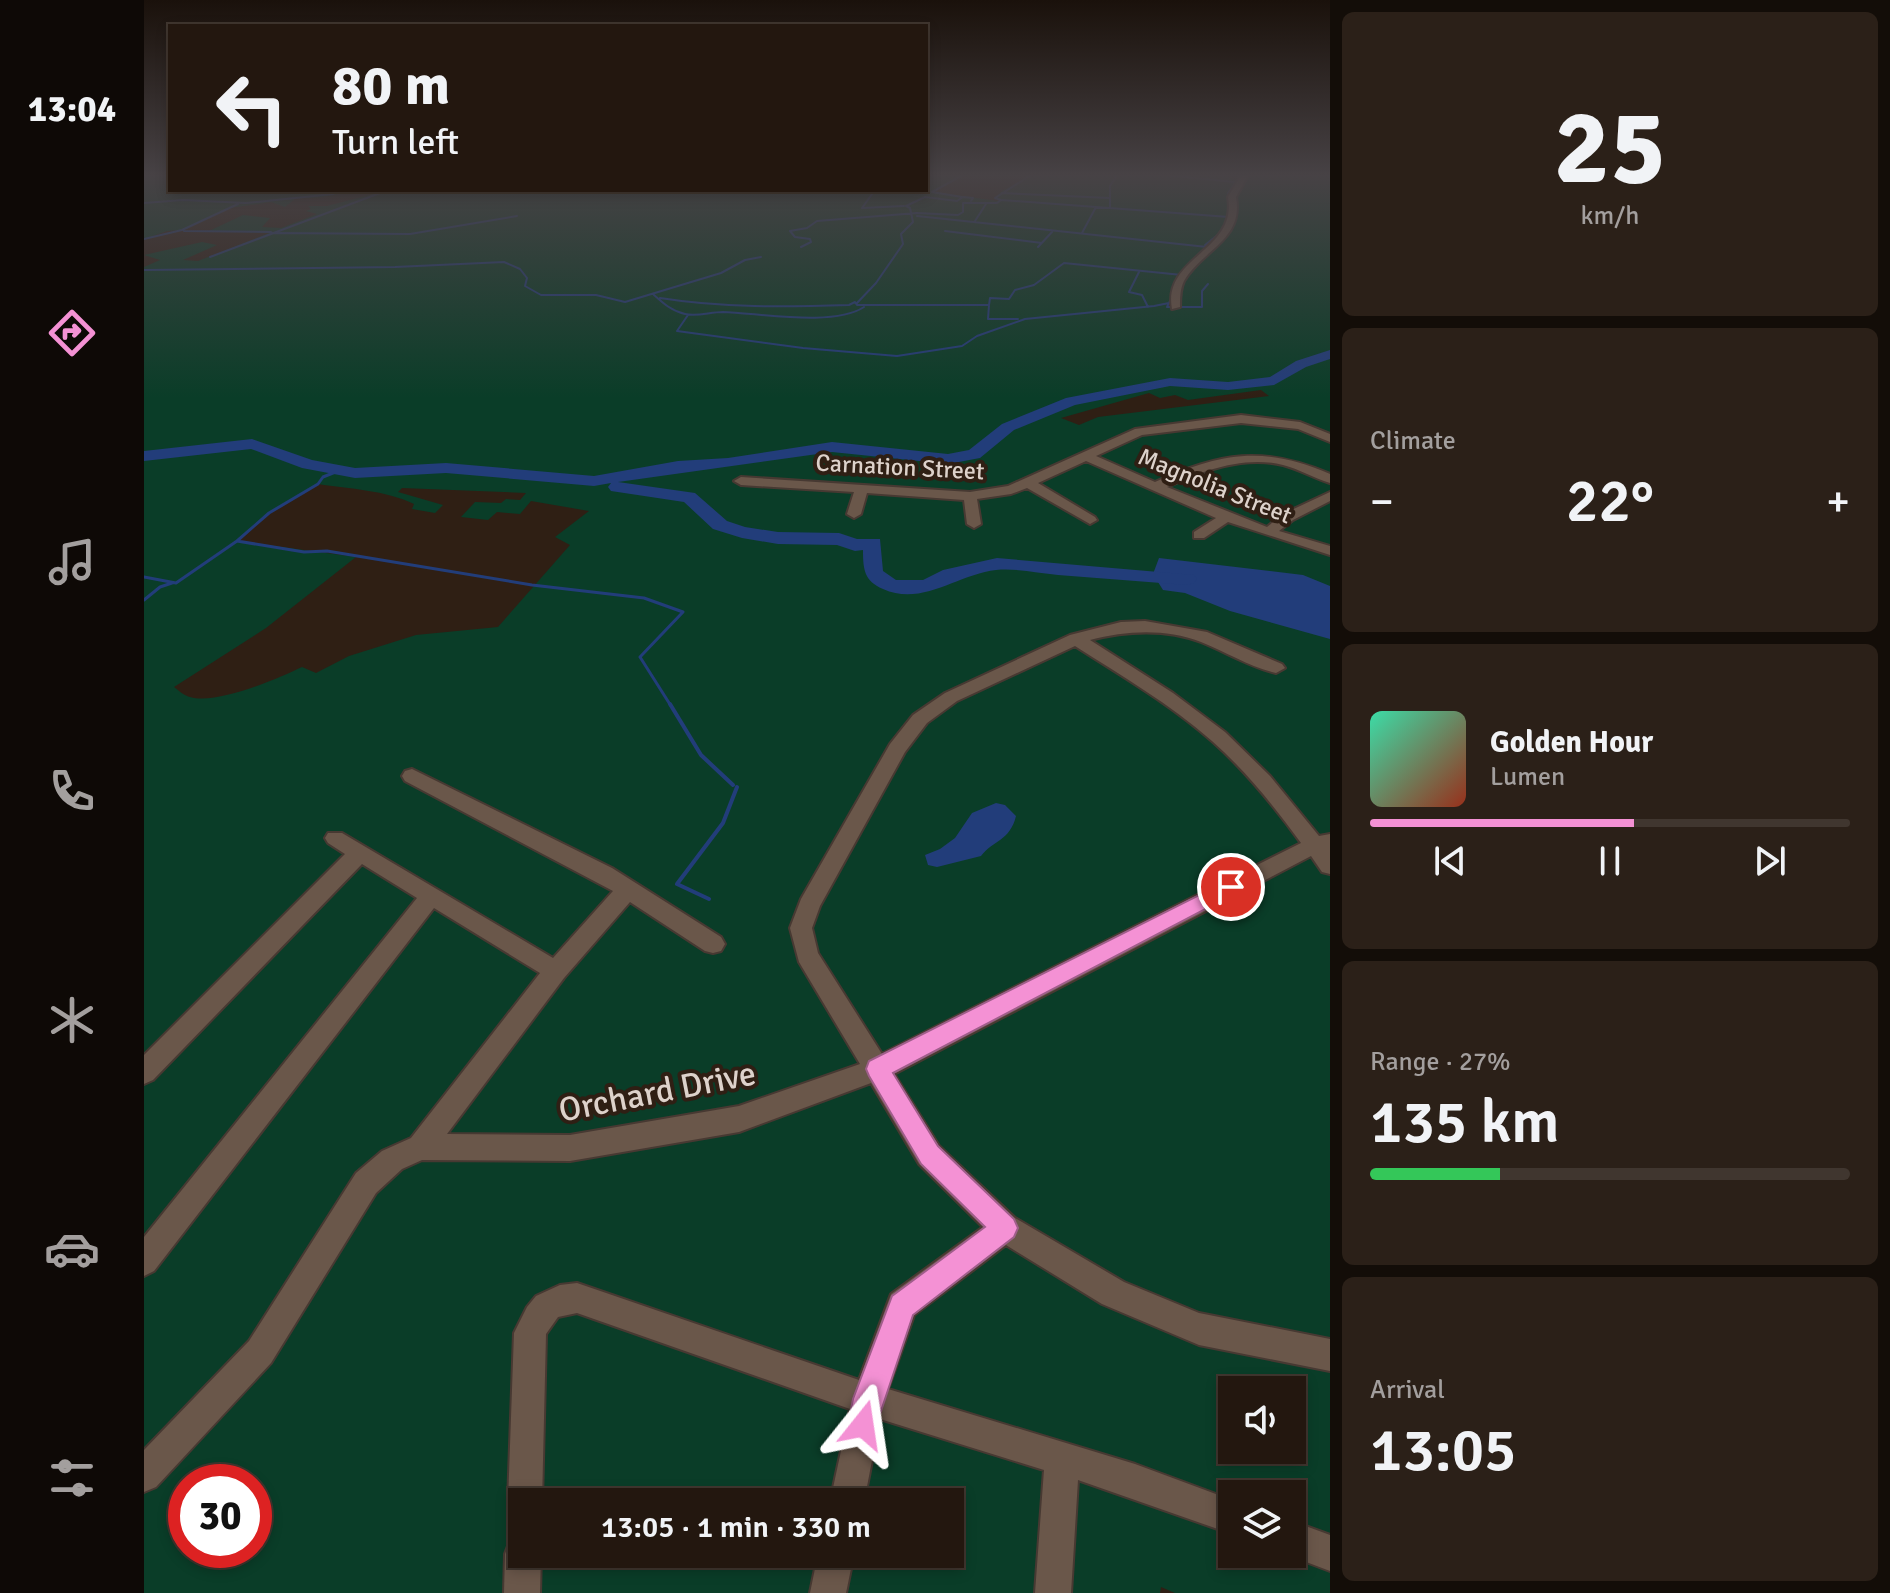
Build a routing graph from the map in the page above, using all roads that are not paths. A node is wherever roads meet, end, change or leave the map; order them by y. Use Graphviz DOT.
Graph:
graph roads {
  1 [pos="1207,249"];
  2 [pos="1175,307"];
  3 [pos="1330,438"];
  4 [pos="1085,456"];
  5 [pos="1330,479"];
  6 [pos="741,481"];
  7 [pos="1028,483"];
  8 [pos="1156,487"];
  9 [pos="861,491"];
  10 [pos="970,496"];
  11 [pos="1330,496"];
  12 [pos="854,514"];
  13 [pos="1226,517"];
  14 [pos="1090,520"];
  15 [pos="974,524"];
  16 [pos="1268,533"];
  17 [pos="1199,535"];
  18 [pos="1330,551"];
  19 [pos="1076,639"];
  20 [pos="1276,668"];
  21 [pos="412,776"];
  22 [pos="335,838"];
  23 [pos="1325,851"];
  24 [pos="359,854"];
  25 [pos="628,889"];
  26 [pos="430,897"];
  27 [pos="713,944"];
  28 [pos="556,971"];
  29 [pos="878,1069"];
  30 [pos="144,1072"];
  31 [pos="421,1147"];
  32 [pos="1005,1228"];
  33 [pos="144,1261"];
  34 [pos="1330,1355"];
  35 [pos="868,1399"];
  36 [pos="1062,1458"];
  37 [pos="144,1475"];
  38 [pos="525,1488"];
  39 [pos="850,1488"];
  40 [pos="1218,1512"];
  41 [pos="1306,1544"];
  42 [pos="1330,1553"];
  43 [pos="523,1568"];
  44 [pos="833,1568"];
  45 [pos="522,1593"];
  46 [pos="828,1593"];
  47 [pos="1053,1593"];
  1 -- 2 [label="street"];
  3 -- 4 [label="street, Carnation Street"];
  4 -- 7 [label="street, Carnation Street"];
  4 -- 8 [label="street, Magnolia Street"];
  5 -- 8 [label="street"];
  6 -- 9 [label="street, Carnation Street"];
  7 -- 10 [label="street, Carnation Street"];
  7 -- 14 [label="street"];
  8 -- 13 [label="street, Magnolia Street"];
  9 -- 10 [label="street, Carnation Street"];
  9 -- 12 [label="street"];
  10 -- 15 [label="street"];
  11 -- 16 [label="street"];
  13 -- 16 [label="street, Magnolia Street"];
  13 -- 17 [label="street"];
  16 -- 18 [label="street, Magnolia Street"];
  19 -- 20 [label="street"];
  19 -- 23 [label="street"];
  19 -- 29 [label="street"];
  21 -- 25 [label="street"];
  22 -- 24 [label="street"];
  23 -- 29 [label="street, Orchard Drive"];
  24 -- 26 [label="street"];
  24 -- 30 [label="street"];
  25 -- 27 [label="street"];
  25 -- 28 [label="street"];
  26 -- 28 [label="street"];
  26 -- 33 [label="street"];
  28 -- 31 [label="street"];
  29 -- 31 [label="street, Orchard Drive"];
  29 -- 32 [label="street"];
  31 -- 37 [label="street, Orchard Drive"];
  32 -- 34 [label="street"];
  32 -- 35 [label="street"];
  35 -- 36 [label="street"];
  35 -- 38 [label="street"];
  35 -- 39 [label="street"];
  36 -- 40 [label="street"];
  36 -- 47 [label="street"];
  41 -- 42 [label="street"];
  43 -- 45 [label="street"];
  44 -- 46 [label="street"];
}
